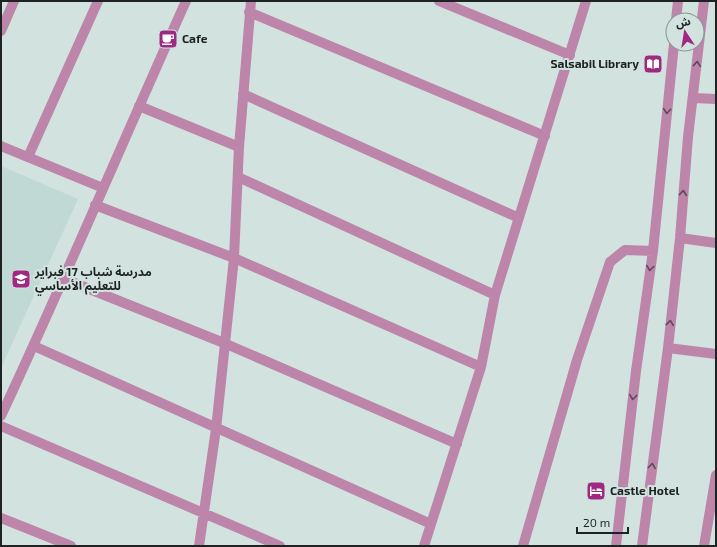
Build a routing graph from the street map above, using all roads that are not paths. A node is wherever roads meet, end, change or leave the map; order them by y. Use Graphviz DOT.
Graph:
graph roads {
  1 [pos="14,1"];
  2 [pos="98,1"];
  3 [pos="186,1"];
  4 [pos="250,1"];
  5 [pos="439,1"];
  6 [pos="586,1"];
  7 [pos="678,1"];
  8 [pos="704,1"];
  9 [pos="249,12"];
  10 [pos="677,12"];
  11 [pos="1,31"];
  12 [pos="673,52"];
  13 [pos="570,55"];
  14 [pos="243,94"];
  15 [pos="693,98"];
  16 [pos="716,99"];
  17 [pos="140,106"];
  18 [pos="545,136"];
  19 [pos="1,146"];
  20 [pos="239,147"];
  21 [pos="28,157"];
  22 [pos="238,177"];
  23 [pos="103,188"];
  24 [pos="95,205"];
  25 [pos="519,218"];
  26 [pos="680,238"];
  27 [pos="716,243"];
  28 [pos="652,251"];
  29 [pos="234,258"];
  30 [pos="62,278"];
  31 [pos="495,295"];
  32 [pos="224,343"];
  33 [pos="34,346"];
  34 [pos="668,348"];
  35 [pos="716,354"];
  36 [pos="481,367"];
  37 [pos="1,416"];
  38 [pos="1,426"];
  39 [pos="216,429"];
  40 [pos="457,444"];
  41 [pos="716,475"];
  42 [pos="203,512"];
  43 [pos="1,518"];
  44 [pos="431,524"];
  45 [pos="71,546"];
  46 [pos="199,546"];
  47 [pos="280,546"];
  48 [pos="424,546"];
  49 [pos="523,546"];
  50 [pos="616,546"];
  51 [pos="642,546"];
  52 [pos="704,546"];
  1 -- 11 [label="street"];
  2 -- 21 [label="street"];
  3 -- 17 [label="street"];
  4 -- 9 [label="street"];
  5 -- 13 [label="street"];
  6 -- 13 [label="street"];
  7 -- 10 [label="street"];
  15 -- 8 [label="street, one-way"];
  9 -- 14 [label="street"];
  9 -- 18 [label="street"];
  12 -- 28 [label="street, one-way"];
  13 -- 18 [label="street"];
  14 -- 20 [label="street"];
  14 -- 25 [label="street"];
  15 -- 16 [label="street"];
  26 -- 15 [label="street, one-way"];
  17 -- 20 [label="street"];
  17 -- 23 [label="street"];
  18 -- 25 [label="street"];
  19 -- 21 [label="street"];
  20 -- 22 [label="street"];
  21 -- 23 [label="street"];
  22 -- 29 [label="street"];
  22 -- 31 [label="street"];
  23 -- 24 [label="street"];
  24 -- 29 [label="street"];
  24 -- 30 [label="street"];
  25 -- 31 [label="street"];
  26 -- 27 [label="street"];
  34 -- 26 [label="street, one-way"];
  28 -- 49 [label="street"];
  28 -- 50 [label="street, one-way"];
  29 -- 32 [label="street"];
  29 -- 36 [label="street"];
  30 -- 32 [label="street"];
  30 -- 33 [label="street"];
  31 -- 36 [label="street"];
  32 -- 39 [label="street"];
  32 -- 40 [label="street"];
  33 -- 37 [label="street"];
  33 -- 39 [label="street"];
  34 -- 35 [label="street"];
  51 -- 34 [label="street, one-way"];
  36 -- 40 [label="street"];
  38 -- 42 [label="street"];
  39 -- 42 [label="street"];
  39 -- 44 [label="street"];
  40 -- 44 [label="street"];
  41 -- 52 [label="street"];
  42 -- 46 [label="street"];
  42 -- 47 [label="street"];
  43 -- 45 [label="street"];
  44 -- 48 [label="street"];
}
